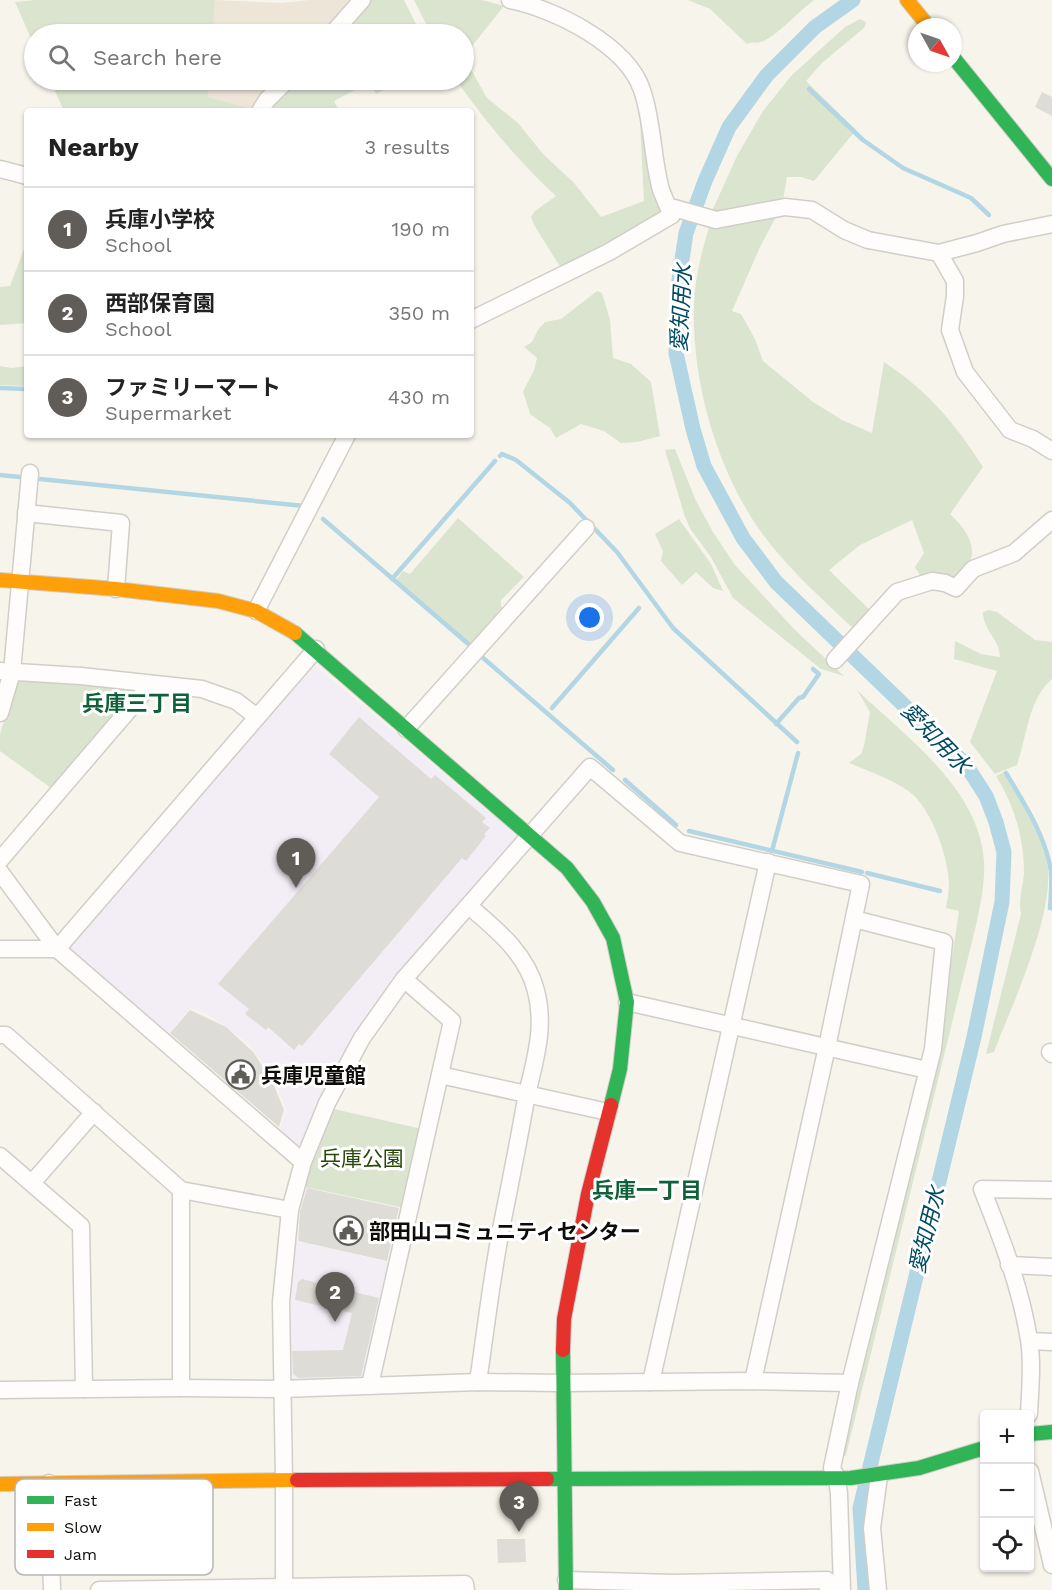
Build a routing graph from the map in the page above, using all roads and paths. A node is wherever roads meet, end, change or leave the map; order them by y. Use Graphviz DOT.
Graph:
graph roads {
  1 [pos="362,0"];
  2 [pos="510,0"];
  3 [pos="907,0"];
  4 [pos="922,18"];
  5 [pos="341,24"];
  6 [pos="962,68"];
  7 [pos="277,90"];
  8 [pos="262,108"];
  9 [pos="0,169"];
  10 [pos="24,175"];
  11 [pos="1052,179"];
  12 [pos="674,208"];
  13 [pos="1052,224"];
  14 [pos="939,253"];
  15 [pos="474,319"];
  16 [pos="345,438"];
  17 [pos="1052,451"];
  18 [pos="29,478"];
  19 [pos="26,513"];
  20 [pos="1052,520"];
  21 [pos="586,528"];
  22 [pos="0,580"];
  23 [pos="20,582"];
  24 [pos="116,589"];
  25 [pos="256,611"];
  26 [pos="316,649"];
  27 [pos="835,660"];
  28 [pos="6,672"];
  29 [pos="151,684"];
  30 [pos="0,712"];
  31 [pos="257,717"];
  32 [pos="406,729"];
  33 [pos="531,836"];
  34 [pos="0,860"];
  35 [pos="768,862"];
  36 [pos="0,872"];
  37 [pos="470,907"];
  38 [pos="854,919"];
  39 [pos="0,949"];
  40 [pos="57,949"];
  41 [pos="404,980"];
  42 [pos="627,1002"];
  43 [pos="730,1025"];
  44 [pos="0,1035"];
  45 [pos="827,1047"];
  46 [pos="927,1070"];
  47 [pos="440,1075"];
  48 [pos="528,1094"];
  49 [pos="94,1112"];
  50 [pos="608,1112"];
  51 [pos="0,1156"];
  52 [pos="303,1162"];
  53 [pos="32,1183"];
  54 [pos="181,1190"];
  55 [pos="1052,1190"];
  56 [pos="290,1210"];
  57 [pos="1009,1265"];
  58 [pos="1052,1267"];
  59 [pos="1030,1341"];
  60 [pos="1052,1342"];
  61 [pos="753,1381"];
  62 [pos="478,1382"];
  63 [pos="651,1382"];
  64 [pos="562,1383"];
  65 [pos="850,1383"];
  66 [pos="370,1385"];
  67 [pos="181,1388"];
  68 [pos="84,1389"];
  69 [pos="282,1389"];
  70 [pos="0,1390"];
  71 [pos="1029,1410"];
  72 [pos="1052,1432"];
  73 [pos="1034,1434"];
  74 [pos="980,1449"];
  75 [pos="879,1476"];
  76 [pos="844,1478"];
  77 [pos="566,1479"];
  78 [pos="285,1480"];
  79 [pos="213,1481"];
  80 [pos="0,1484"];
  81 [pos="15,1484"];
  82 [pos="1034,1491"];
  83 [pos="1052,1565"];
  84 [pos="52,1575"];
  85 [pos="566,1585"];
  86 [pos="673,1586"];
  87 [pos="757,1586"];
  88 [pos="284,1588"];
  89 [pos="190,1589"];
  90 [pos="52,1590"];
  91 [pos="99,1590"];
  92 [pos="466,1590"];
  93 [pos="828,1590"];
  94 [pos="842,1590"];
  95 [pos="878,1590"];
  1 -- 5 [label="street"];
  2 -- 15 [label="street"];
  3 -- 4 [label="street"];
  6 -- 11 [label="street"];
  7 -- 8 [label="street"];
  9 -- 10 [label="street"];
  12 -- 14 [label="street"];
  13 -- 14 [label="street"];
  14 -- 17 [label="street"];
  16 -- 25 [label="street"];
  18 -- 19 [label="street"];
  19 -- 23 [label="street"];
  19 -- 24 [label="street"];
  20 -- 27 [label="street"];
  21 -- 32 [label="street"];
  22 -- 23 [label="street"];
  23 -- 24 [label="street"];
  23 -- 28 [label="street"];
  24 -- 25 [label="street"];
  25 -- 26 [label="street"];
  26 -- 31 [label="street"];
  26 -- 32 [label="street"];
  28 -- 29 [label="street"];
  28 -- 30 [label="street"];
  29 -- 31 [label="street"];
  29 -- 34 [label="street"];
  31 -- 40 [label="street"];
  32 -- 33 [label="street"];
  33 -- 35 [label="street"];
  33 -- 37 [label="street"];
  33 -- 42 [label="street"];
  35 -- 38 [label="street"];
  35 -- 43 [label="street"];
  36 -- 40 [label="street"];
  37 -- 41 [label="street"];
  37 -- 48 [label="street"];
  38 -- 45 [label="street"];
  38 -- 46 [label="street"];
  39 -- 40 [label="street"];
  40 -- 52 [label="street"];
  41 -- 47 [label="street"];
  41 -- 52 [label="street"];
  42 -- 43 [label="street"];
  42 -- 50 [label="street"];
  43 -- 45 [label="street"];
  43 -- 63 [label="street"];
  44 -- 49 [label="street"];
  45 -- 46 [label="street"];
  45 -- 61 [label="street"];
  46 -- 65 [label="street"];
  47 -- 48 [label="street"];
  47 -- 66 [label="street"];
  48 -- 50 [label="street"];
  48 -- 62 [label="street"];
  49 -- 53 [label="street"];
  49 -- 54 [label="street"];
  50 -- 64 [label="street"];
  51 -- 53 [label="street"];
  52 -- 56 [label="street"];
  53 -- 68 [label="street"];
  54 -- 56 [label="street"];
  54 -- 67 [label="street"];
  55 -- 57 [label="street"];
  56 -- 69 [label="street"];
  57 -- 58 [label="street"];
  57 -- 59 [label="street"];
  59 -- 60 [label="street"];
  59 -- 71 [label="street"];
  61 -- 63 [label="street"];
  61 -- 65 [label="street"];
  62 -- 64 [label="street"];
  62 -- 66 [label="street"];
  63 -- 64 [label="street"];
  64 -- 77 [label="street"];
  65 -- 76 [label="street"];
  66 -- 69 [label="street"];
  67 -- 68 [label="street"];
  67 -- 69 [label="street"];
  68 -- 70 [label="street"];
  69 -- 78 [label="street"];
  72 -- 73 [label="street"];
  74 -- 75 [label="street"];
  75 -- 76 [label="street"];
  75 -- 95 [label="street"];
  76 -- 77 [label="street"];
  76 -- 94 [label="street"];
  77 -- 78 [label="street"];
  77 -- 85 [label="street"];
  78 -- 79 [label="street"];
  78 -- 88 [label="street"];
  80 -- 81 [label="street"];
  82 -- 83 [label="street"];
  84 -- 90 [label="street"];
  85 -- 86 [label="street"];
  86 -- 87 [label="street"];
  87 -- 93 [label="street"];
  88 -- 89 [label="street"];
  88 -- 92 [label="street"];
  89 -- 91 [label="street"];
}
